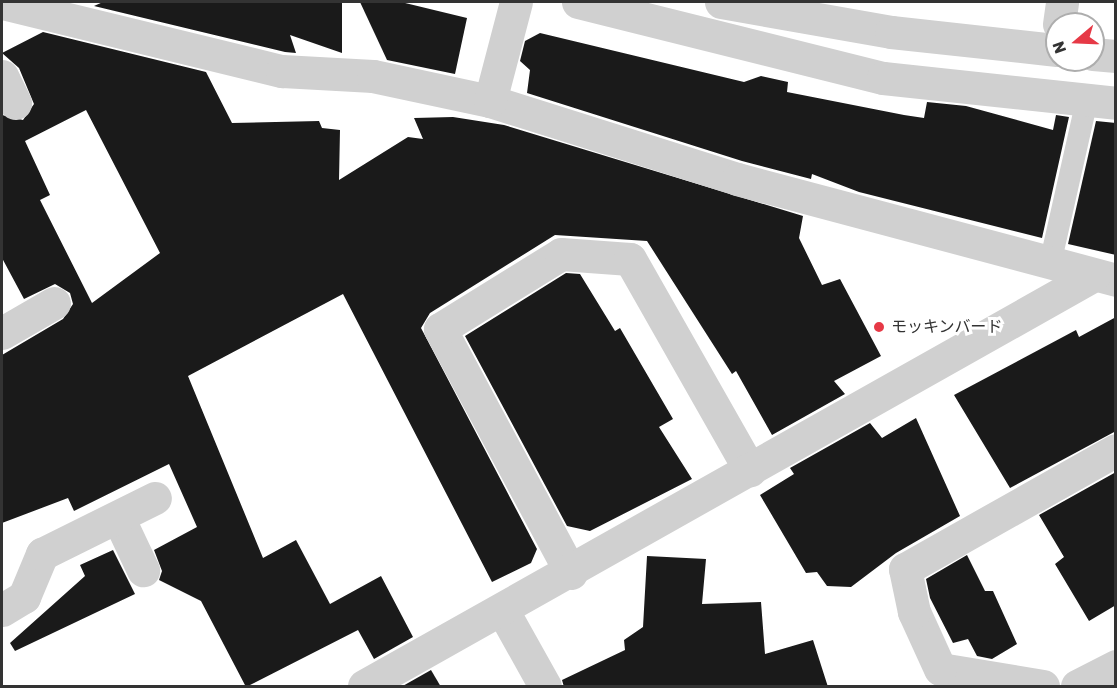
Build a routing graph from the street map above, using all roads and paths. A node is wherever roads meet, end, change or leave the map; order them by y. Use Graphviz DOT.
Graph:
graph roads {
  1 [pos="516,2"];
  2 [pos="578,2"];
  3 [pos="720,2"];
  4 [pos="2,3"];
  5 [pos="1045,39"];
  6 [pos="490,101"];
  7 [pos="1101,101"];
  8 [pos="1050,264"];
  9 [pos="1105,278"];
  10 [pos="54,303"];
  11 [pos="2,333"];
  12 [pos="1116,450"];
  13 [pos="750,470"];
  14 [pos="155,498"];
  15 [pos="118,517"];
  16 [pos="143,570"];
  17 [pos="572,573"];
  18 [pos="2,610"];
  19 [pos="503,611"];
  20 [pos="1116,666"];
  21 [pos="364,687"];
  22 [pos="545,687"];
  23 [pos="1043,687"];
  24 [pos="1077,687"];
  1 -- 6 [label="street"];
  2 -- 7 [label="street"];
  3 -- 5 [label="street"];
  4 -- 6 [label="street"];
  6 -- 8 [label="street"];
  7 -- 8 [label="lane"];
  8 -- 9 [label="street"];
  9 -- 13 [label="street"];
  10 -- 11 [label="street"];
  12 -- 23 [label="street"];
  13 -- 17 [label="street"];
  13 -- 17 [label="street"];
  14 -- 15 [label="street"];
  15 -- 16 [label="street"];
  15 -- 18 [label="street"];
  17 -- 19 [label="street"];
  19 -- 21 [label="street"];
  19 -- 22 [label="street"];
  20 -- 24 [label="street"];
}
